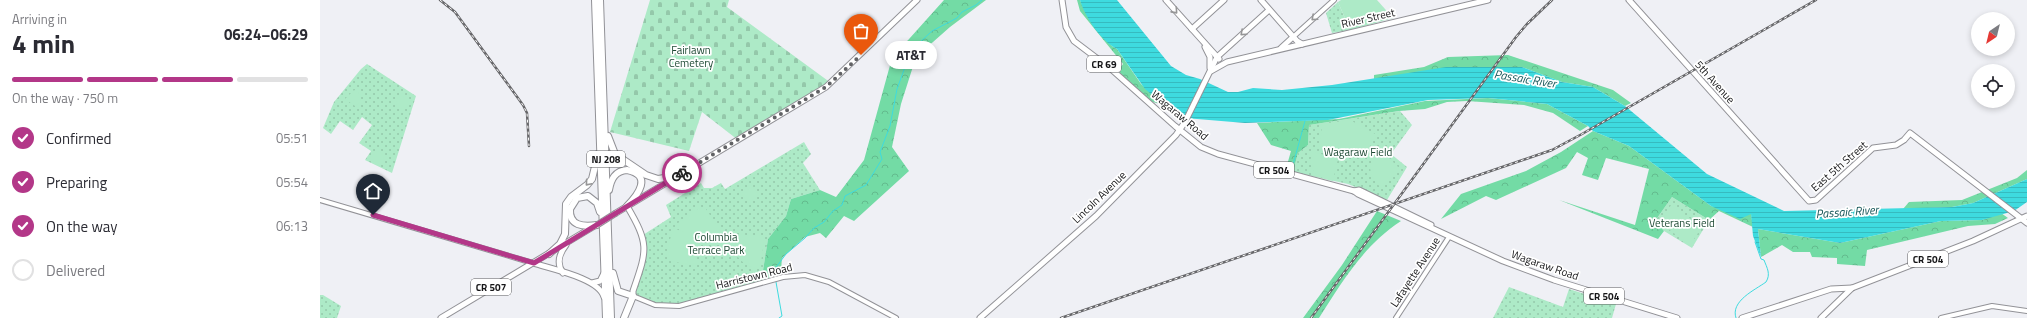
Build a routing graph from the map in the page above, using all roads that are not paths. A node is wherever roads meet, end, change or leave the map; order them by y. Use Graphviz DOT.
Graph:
graph roads {
  1 [pos="594,0"];
  2 [pos="600,0"];
  3 [pos="917,0"];
  4 [pos="1062,0"];
  5 [pos="1166,0"];
  6 [pos="1224,0"];
  7 [pos="1261,0"];
  8 [pos="1334,0"];
  9 [pos="1488,0"];
  10 [pos="1629,0"];
  11 [pos="1269,10"];
  12 [pos="1192,29"];
  13 [pos="1294,37"];
  14 [pos="1200,38"];
  15 [pos="1303,44"];
  16 [pos="1276,50"];
  17 [pos="1217,57"];
  18 [pos="1227,62"];
  19 [pos="1209,73"];
  20 [pos="603,92"];
  21 [pos="599,118"];
  22 [pos="1180,131"];
  23 [pos="677,176"];
  24 [pos="1787,177"];
  25 [pos="320,200"];
  26 [pos="634,202"];
  27 [pos="627,206"];
  28 [pos="617,212"];
  29 [pos="633,216"];
  30 [pos="2027,216"];
  31 [pos="2021,220"];
  32 [pos="2027,223"];
  33 [pos="597,225"];
  34 [pos="608,225"];
  35 [pos="603,235"];
  36 [pos="1449,236"];
  37 [pos="569,242"];
  38 [pos="549,254"];
  39 [pos="609,257"];
  40 [pos="534,263"];
  41 [pos="605,270"];
  42 [pos="563,273"];
  43 [pos="592,283"];
  44 [pos="1852,288"];
  45 [pos="633,296"];
  46 [pos="606,306"];
  47 [pos="2027,311"];
  48 [pos="441,318"];
  49 [pos="606,318"];
  50 [pos="612,318"];
  51 [pos="624,318"];
  52 [pos="896,318"];
  53 [pos="980,318"];
  54 [pos="1396,318"];
  55 [pos="1677,318"];
  56 [pos="1742,318"];
  57 [pos="1821,318"];
  58 [pos="1941,318"];
  1 -- 21 [label="highway, NJ 208"];
  2 -- 20 [label="highway, NJ 208"];
  3 -- 23 [label="main road, CR 507"];
  4 -- 22 [label="main road, Wagaraw Road / CR 69"];
  5 -- 12 [label="main road, one-way"];
  6 -- 12 [label="main road"];
  7 -- 11 [label="main road"];
  8 -- 13 [label="street, one-way"];
  9 -- 15 [label="main road, River Street"];
  10 -- 24 [label="main road, 5th Avenue"];
  11 -- 13 [label="main road"];
  11 -- 17 [label="main road, one-way"];
  12 -- 14 [label="main road"];
  13 -- 15 [label="main road"];
  13 -- 16 [label="main road, River Street"];
  14 -- 17 [label="main road"];
  14 -- 19 [label="main road"];
  15 -- 16 [label="main road, River Street"];
  16 -- 18 [label="main road, River Street"];
  17 -- 18 [label="main road"];
  17 -- 19 [label="main road, Lincoln Avenue"];
  18 -- 19 [label="main road, River Street"];
  19 -- 22 [label="main road, Lincoln Avenue"];
  20 -- 23 [label="highway"];
  20 -- 34 [label="highway, NJ 208"];
  21 -- 35 [label="highway, NJ 208"];
  21 -- 38 [label="highway, one-way"];
  22 -- 36 [label="main road, Wagaraw Road / CR 504"];
  22 -- 53 [label="main road, Lincoln Avenue"];
  23 -- 26 [label="main road, CR 507"];
  24 -- 31 [label="main road, East 5th Street"];
  25 -- 40 [label="street"];
  26 -- 27 [label="main road, CR 507"];
  26 -- 29 [label="main road"];
  27 -- 28 [label="main road, CR 507"];
  27 -- 29 [label="main road"];
  27 -- 34 [label="highway"];
  28 -- 29 [label="main road"];
  28 -- 33 [label="main road, CR 507, bridge"];
  29 -- 45 [label="main road"];
  30 -- 31 [label="main road, CR 504"];
  31 -- 32 [label="main road"];
  31 -- 44 [label="main road, CR 504"];
  33 -- 35 [label="highway"];
  33 -- 37 [label="main road, CR 507"];
  34 -- 39 [label="highway, NJ 208"];
  35 -- 41 [label="highway, NJ 208"];
  36 -- 54 [label="street, Lafayette Avenue"];
  36 -- 55 [label="main road, Wagaraw Road / CR 504"];
  37 -- 38 [label="main road, CR 507"];
  37 -- 42 [label="main road"];
  38 -- 40 [label="main road, CR 507"];
  39 -- 45 [label="highway"];
  39 -- 50 [label="highway, NJ 208"];
  40 -- 42 [label="main road"];
  40 -- 48 [label="main road, CR 507"];
  41 -- 43 [label="main road"];
  41 -- 46 [label="highway, NJ 208"];
  42 -- 43 [label="main road"];
  43 -- 46 [label="main road"];
  44 -- 56 [label="main road, CR 504"];
  44 -- 57 [label="main road"];
  45 -- 51 [label="highway"];
  45 -- 52 [label="street, Harristown Road"];
  46 -- 49 [label="highway, NJ 208"];
  47 -- 58 [label="street"];
}
